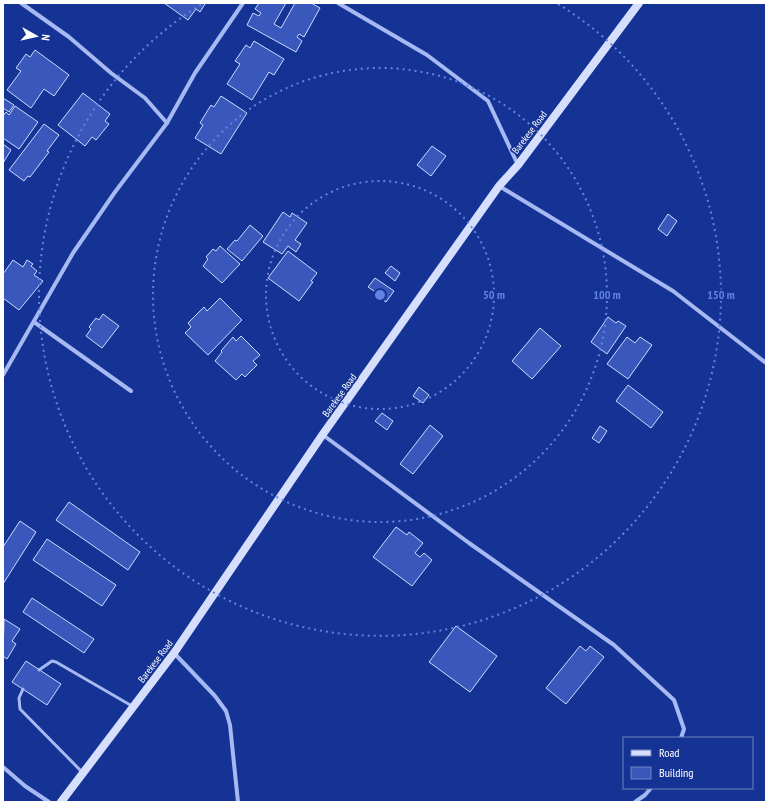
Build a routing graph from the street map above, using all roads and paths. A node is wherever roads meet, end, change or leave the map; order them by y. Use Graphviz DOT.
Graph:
graph roads {
  1 [pos="22,3"];
  2 [pos="244,3"];
  3 [pos="338,3"];
  4 [pos="639,3"];
  5 [pos="167,123"];
  6 [pos="518,164"];
  7 [pos="500,186"];
  8 [pos="34,322"];
  9 [pos="766,363"];
  10 [pos="3,375"];
  11 [pos="131,391"];
  12 [pos="322,434"];
  13 [pos="174,653"];
  14 [pos="39,670"];
  15 [pos="23,689"];
  16 [pos="133,706"];
  17 [pos="681,737"];
  18 [pos="3,767"];
  19 [pos="83,773"];
  20 [pos="650,789"];
  21 [pos="49,802"];
  22 [pos="61,802"];
  23 [pos="238,802"];
  24 [pos="635,802"];
  1 -- 5 [label="street"];
  2 -- 5 [label="street"];
  3 -- 6 [label="street"];
  4 -- 6 [label="main road, Barekese Road"];
  5 -- 8 [label="street"];
  6 -- 7 [label="main road, Barekese Road"];
  7 -- 9 [label="street"];
  7 -- 12 [label="main road, Barekese Road"];
  8 -- 10 [label="street"];
  8 -- 11 [label="street"];
  12 -- 13 [label="main road, Barekese Road"];
  12 -- 17 [label="street"];
  13 -- 16 [label="main road, Barekese Road"];
  13 -- 23 [label="street"];
  14 -- 16 [label="lane"];
  15 -- 19 [label="lane"];
  16 -- 19 [label="main road, Barekese Road"];
  18 -- 21 [label="street"];
  19 -- 22 [label="main road, Barekese Road"];
  20 -- 24 [label="street"];
}
